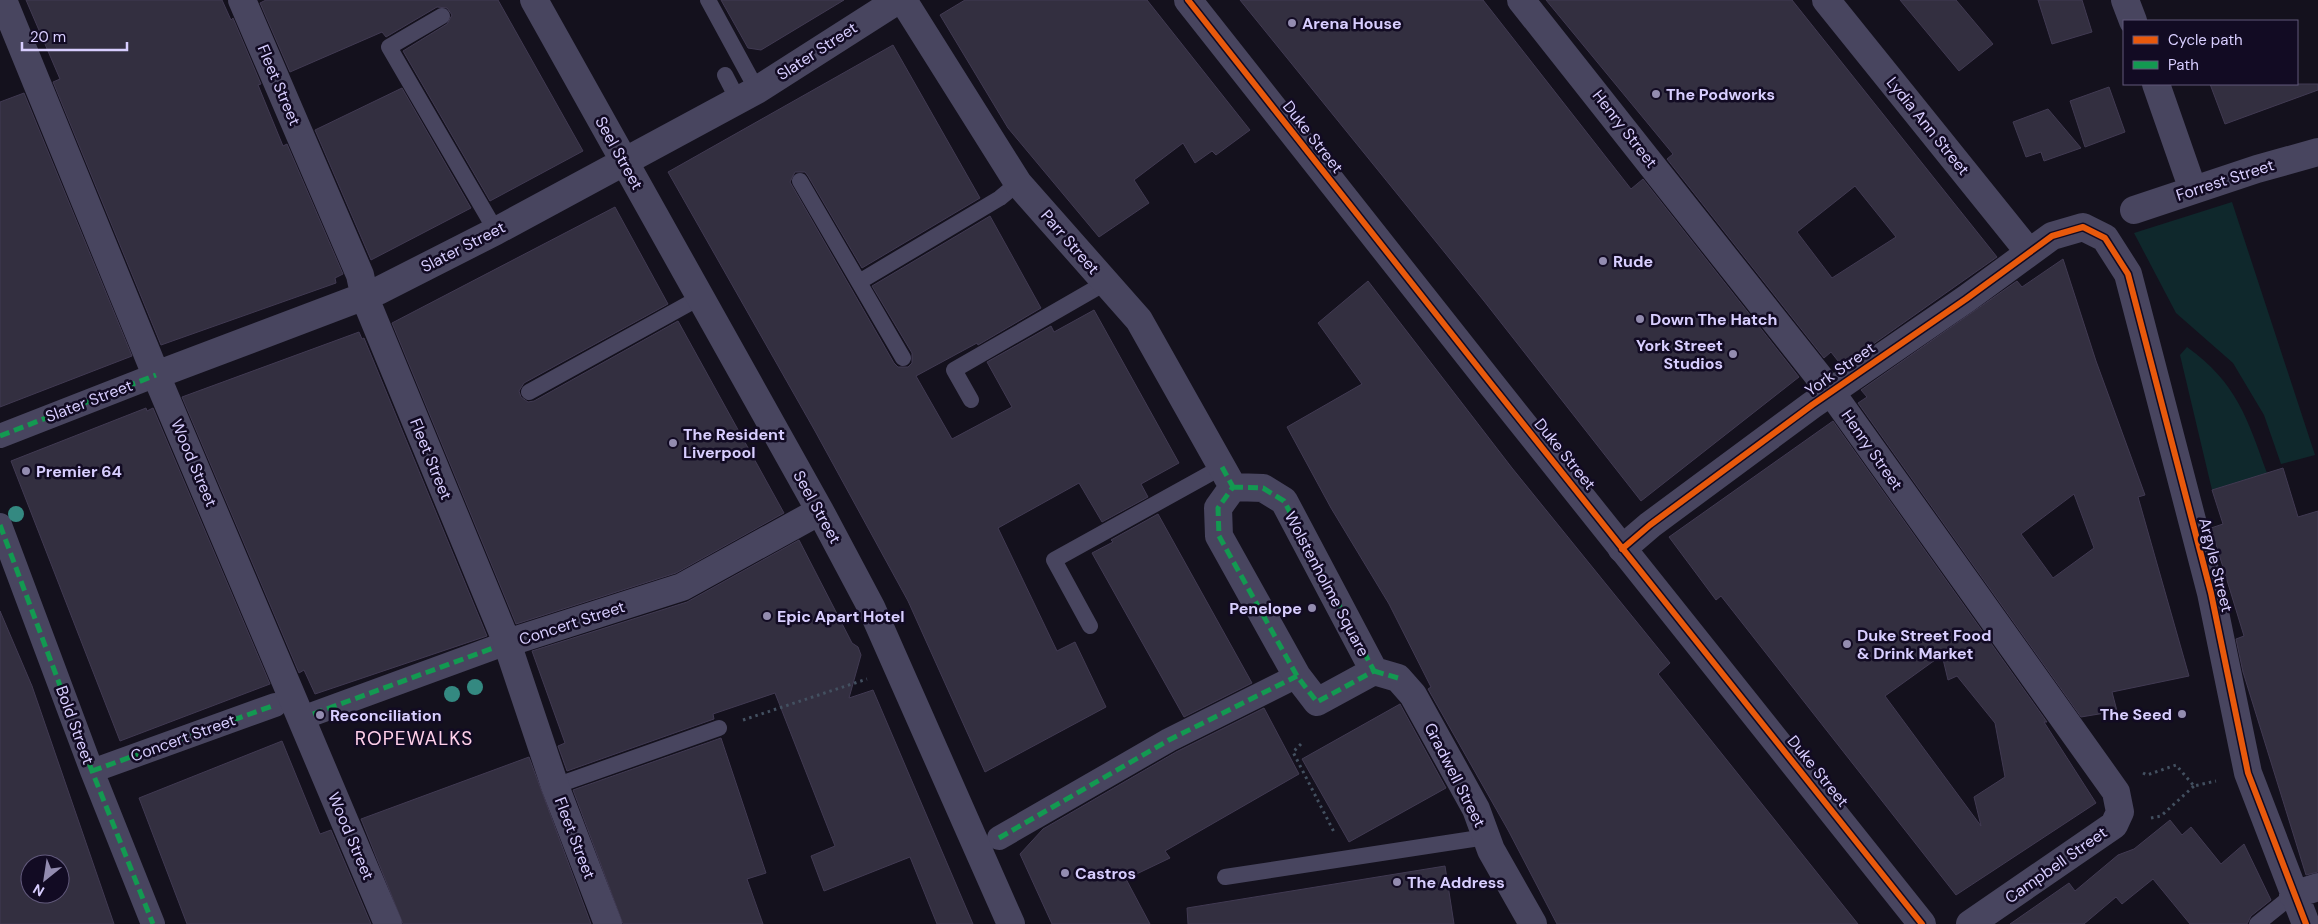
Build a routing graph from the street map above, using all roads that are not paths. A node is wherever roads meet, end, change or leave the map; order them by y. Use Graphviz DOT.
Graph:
graph roads {
  1 [pos="3,0"];
  2 [pos="242,0"];
  3 [pos="534,0"];
  4 [pos="708,0"];
  5 [pos="898,0"];
  6 [pos="903,0"];
  7 [pos="1188,0"];
  8 [pos="1521,0"];
  9 [pos="1826,0"];
  10 [pos="2125,0"];
  11 [pos="442,16"];
  12 [pos="2133,20"];
  13 [pos="725,75"];
  14 [pos="2156,85"];
  15 [pos="748,95"];
  16 [pos="2318,152"];
  17 [pos="624,160"];
  18 [pos="800,181"];
  19 [pos="1018,183"];
  20 [pos="2193,190"];
  21 [pos="2134,210"];
  22 [pos="2083,227"];
  23 [pos="496,231"];
  24 [pos="2029,252"];
  25 [pos="858,282"];
  26 [pos="1106,283"];
  27 [pos="365,298"];
  28 [pos="700,298"];
  29 [pos="903,358"];
  30 [pos="156,375"];
  31 [pos="529,392"];
  32 [pos="1831,392"];
  33 [pos="971,400"];
  34 [pos="0,436"];
  35 [pos="1228,477"];
  36 [pos="820,511"];
  37 [pos="0,524"];
  38 [pos="1622,549"];
  39 [pos="1090,626"];
  40 [pos="501,645"];
  41 [pos="1374,671"];
  42 [pos="1297,676"];
  43 [pos="275,706"];
  44 [pos="313,714"];
  45 [pos="718,728"];
  46 [pos="92,771"];
  47 [pos="555,786"];
  48 [pos="2116,792"];
  49 [pos="1486,836"];
  50 [pos="999,838"];
  51 [pos="1225,877"];
  52 [pos="2306,891"];
  53 [pos="1916,922"];
  54 [pos="153,924"];
  55 [pos="388,924"];
  56 [pos="608,924"];
  57 [pos="1011,924"];
  58 [pos="1533,924"];
  59 [pos="1970,924"];
  60 [pos="2257,924"];
  61 [pos="2306,924"];
  1 -- 30 [label="street, Wood Street"];
  2 -- 27 [label="street, Fleet Street"];
  3 -- 17 [label="street, Seel Street"];
  4 -- 15 [label="lane"];
  5 -- 15 [label="street, Slater Street"];
  6 -- 19 [label="street, Parr Street"];
  7 -- 38 [label="street, Duke Street"];
  8 -- 32 [label="street, Henry Street"];
  9 -- 24 [label="street, Lydia Ann Street"];
  10 -- 12 [label="street"];
  11 -- 23 [label="lane"];
  13 -- 15 [label="lane"];
  14 -- 20 [label="street"];
  15 -- 17 [label="street, Slater Street"];
  16 -- 20 [label="street, Forrest Street"];
  17 -- 23 [label="street, Slater Street"];
  17 -- 28 [label="street, Seel Street"];
  18 -- 25 [label="lane"];
  19 -- 25 [label="lane"];
  19 -- 26 [label="street, Parr Street"];
  20 -- 21 [label="street, Forrest Street"];
  22 -- 24 [label="street, York Street"];
  22 -- 52 [label="street, Argyle Street"];
  23 -- 27 [label="street, Slater Street"];
  24 -- 32 [label="street, York Street"];
  25 -- 29 [label="lane"];
  26 -- 33 [label="lane"];
  26 -- 35 [label="street, Parr Street"];
  27 -- 30 [label="street, Slater Street"];
  27 -- 40 [label="street, Fleet Street"];
  28 -- 31 [label="lane"];
  28 -- 36 [label="street, Seel Street"];
  30 -- 34 [label="street, Slater Street"];
  30 -- 55 [label="street, Wood Street"];
  32 -- 38 [label="street, York Street"];
  32 -- 48 [label="street, Henry Street"];
  35 -- 39 [label="lane"];
  35 -- 41 [label="street, Wolstenholme Square"];
  35 -- 42 [label="street, Wolstenholme Square"];
  36 -- 40 [label="street, Concert Street"];
  36 -- 57 [label="street, Seel Street"];
  37 -- 46 [label="street, Bold Street"];
  38 -- 53 [label="street, Duke Street"];
  40 -- 44 [label="street, Concert Street"];
  40 -- 47 [label="street, Fleet Street"];
  41 -- 42 [label="street, Wolstenholme Square"];
  41 -- 49 [label="street, Gradwell Street"];
  42 -- 50 [label="street"];
  43 -- 46 [label="street, Concert Street"];
  45 -- 47 [label="lane"];
  46 -- 54 [label="street, Bold Street"];
  47 -- 56 [label="street, Fleet Street"];
  48 -- 59 [label="street, Campbell Street"];
  49 -- 51 [label="lane"];
  49 -- 58 [label="street, Gradwell Street"];
  52 -- 60 [label="lane"];
  52 -- 61 [label="street, Argyle Street"];
}
